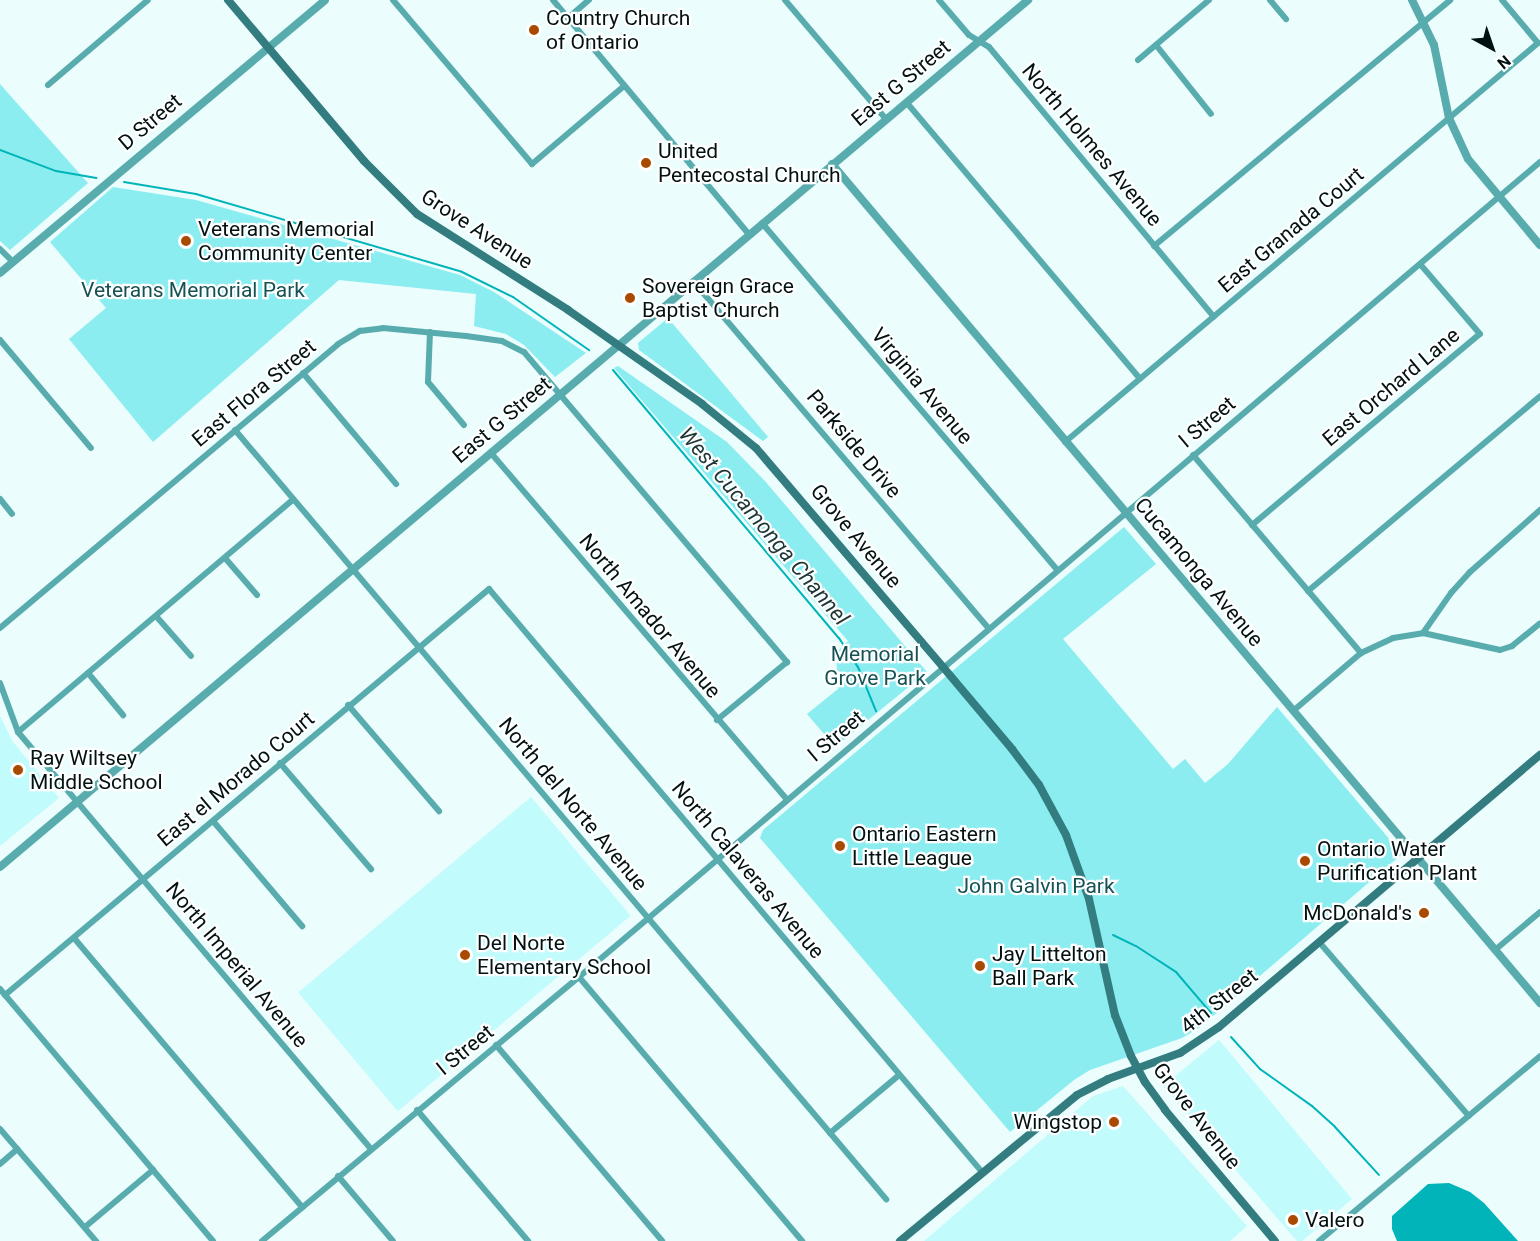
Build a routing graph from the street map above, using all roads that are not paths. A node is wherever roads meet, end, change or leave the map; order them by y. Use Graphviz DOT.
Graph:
graph roads {
  1 [pos="148,0"];
  2 [pos="228,0"];
  3 [pos="325,0"];
  4 [pos="393,0"];
  5 [pos="553,0"];
  6 [pos="589,0"];
  7 [pos="785,0"];
  8 [pos="939,0"];
  9 [pos="1028,0"];
  10 [pos="1209,0"];
  11 [pos="1270,0"];
  12 [pos="1412,0"];
  13 [pos="1450,0"];
  14 [pos="1502,0"];
  15 [pos="568,18"];
  16 [pos="1286,19"];
  17 [pos="1424,22"];
  18 [pos="979,41"];
  19 [pos="1155,45"];
  20 [pos="268,48"];
  21 [pos="1138,60"];
  22 [pos="48,85"];
  23 [pos="624,86"];
  24 [pos="907,103"];
  25 [pos="1211,114"];
  26 [pos="886,118"];
  27 [pos="1449,118"];
  28 [pos="1540,162"];
  29 [pos="832,164"];
  30 [pos="1499,197"];
  31 [pos="762,223"];
  32 [pos="748,234"];
  33 [pos="1540,245"];
  34 [pos="1154,246"];
  35 [pos="0,249"];
  36 [pos="13,262"];
  37 [pos="1420,264"];
  38 [pos="0,273"];
  39 [pos="693,281"];
  40 [pos="1214,317"];
  41 [pos="430,332"];
  42 [pos="0,340"];
  43 [pos="616,346"];
  44 [pos="303,373"];
  45 [pos="1140,379"];
  46 [pos="560,394"];
  47 [pos="1540,396"];
  48 [pos="464,425"];
  49 [pos="236,430"];
  50 [pos="1065,442"];
  51 [pos="91,448"];
  52 [pos="491,453"];
  53 [pos="1193,455"];
  54 [pos="396,484"];
  55 [pos="0,499"];
  56 [pos="293,500"];
  57 [pos="1540,510"];
  58 [pos="1125,513"];
  59 [pos="12,514"];
  60 [pos="1252,525"];
  61 [pos="225,558"];
  62 [pos="352,570"];
  63 [pos="1057,570"];
  64 [pos="489,589"];
  65 [pos="1308,591"];
  66 [pos="257,595"];
  67 [pos="156,615"];
  68 [pos="1540,623"];
  69 [pos="0,628"];
  70 [pos="989,629"];
  71 [pos="1423,633"];
  72 [pos="418,648"];
  73 [pos="1361,653"];
  74 [pos="191,656"];
  75 [pos="943,667"];
  76 [pos="88,673"];
  77 [pos="0,683"];
  78 [pos="348,705"];
  79 [pos="1293,711"];
  80 [pos="123,715"];
  81 [pos="717,720"];
  82 [pos="18,732"];
  83 [pos="1540,755"];
  84 [pos="280,763"];
  85 [pos="786,799"];
  86 [pos="78,802"];
  87 [pos="439,811"];
  88 [pos="213,821"];
  89 [pos="718,858"];
  90 [pos="1418,859"];
  91 [pos="0,867"];
  92 [pos="371,869"];
  93 [pos="143,879"];
  94 [pos="1540,912"];
  95 [pos="648,917"];
  96 [pos="302,926"];
  97 [pos="74,938"];
  98 [pos="1320,943"];
  99 [pos="1494,950"];
  100 [pos="579,977"];
  101 [pos="0,989"];
  102 [pos="5,995"];
  103 [pos="1540,1003"];
  104 [pos="496,1045"];
  105 [pos="1540,1056"];
  106 [pos="1138,1069"];
  107 [pos="899,1075"];
  108 [pos="417,1110"];
  109 [pos="1469,1116"];
  110 [pos="0,1129"];
  111 [pos="830,1133"];
  112 [pos="17,1149"];
  113 [pos="371,1149"];
  114 [pos="0,1164"];
  115 [pos="153,1170"];
  116 [pos="982,1172"];
  117 [pos="338,1176"];
  118 [pos="886,1199"];
  119 [pos="302,1207"];
  120 [pos="85,1227"];
  121 [pos="265,1240"];
  122 [pos="96,1241"];
  123 [pos="213,1241"];
  124 [pos="393,1241"];
  125 [pos="528,1241"];
  126 [pos="662,1241"];
  127 [pos="802,1241"];
  128 [pos="900,1241"];
  129 [pos="1275,1241"];
  130 [pos="1319,1241"];
  1 -- 22 [label="street"];
  2 -- 20 [label="main road, Grove Avenue"];
  3 -- 20 [label="street, D Street"];
  4 -- 23 [label="street"];
  5 -- 15 [label="street"];
  6 -- 15 [label="street"];
  7 -- 26 [label="street"];
  8 -- 18 [label="street, North Holmes Avenue"];
  9 -- 18 [label="street, East G Street"];
  10 -- 19 [label="street"];
  11 -- 16 [label="street"];
  12 -- 17 [label="street"];
  13 -- 17 [label="street"];
  14 -- 27 [label="street, East Granada Court"];
  15 -- 23 [label="street"];
  17 -- 27 [label="street"];
  17 -- 34 [label="street"];
  18 -- 24 [label="street, East G Street"];
  18 -- 34 [label="street, North Holmes Avenue"];
  19 -- 21 [label="street"];
  19 -- 25 [label="street"];
  20 -- 36 [label="street, D Street"];
  20 -- 43 [label="main road, Grove Avenue"];
  23 -- 32 [label="street"];
  24 -- 26 [label="street, East G Street"];
  24 -- 45 [label="street"];
  26 -- 29 [label="street, East G Street"];
  27 -- 30 [label="street"];
  27 -- 40 [label="street, East Granada Court"];
  28 -- 30 [label="street, I Street"];
  29 -- 31 [label="street, East G Street"];
  29 -- 50 [label="street, Cucamonga Avenue"];
  30 -- 33 [label="street"];
  30 -- 37 [label="street, I Street"];
  31 -- 32 [label="street, East G Street"];
  31 -- 63 [label="street, Virginia Avenue"];
  32 -- 39 [label="street, East G Street"];
  34 -- 40 [label="street, North Holmes Avenue"];
  35 -- 36 [label="street"];
  36 -- 38 [label="street, D Street"];
  37 -- 53 [label="street, I Street"];
  37 -- 60 [label="street, East Orchard Lane"];
  39 -- 43 [label="street, East G Street"];
  39 -- 70 [label="street, Parkside Drive"];
  40 -- 45 [label="street, East Granada Court"];
  41 -- 44 [label="street, East Flora Street"];
  41 -- 46 [label="street, East Flora Street"];
  41 -- 48 [label="street"];
  42 -- 51 [label="street"];
  43 -- 46 [label="street, East G Street"];
  43 -- 75 [label="main road, Grove Avenue"];
  44 -- 49 [label="street, East Flora Street"];
  44 -- 54 [label="street"];
  45 -- 50 [label="street, East Granada Court"];
  46 -- 52 [label="street, East G Street"];
  46 -- 81 [label="street, East Flora Street"];
  47 -- 65 [label="street"];
  49 -- 56 [label="street, North del Norte Avenue"];
  49 -- 69 [label="street, East Flora Street"];
  50 -- 58 [label="street, Cucamonga Avenue"];
  52 -- 62 [label="street, East G Street"];
  52 -- 81 [label="street, North Amador Avenue"];
  53 -- 58 [label="street, I Street"];
  53 -- 60 [label="street"];
  55 -- 59 [label="street"];
  56 -- 61 [label="street"];
  56 -- 62 [label="street, North del Norte Avenue"];
  57 -- 71 [label="street"];
  58 -- 63 [label="street, I Street"];
  58 -- 79 [label="street, Cucamonga Avenue"];
  60 -- 65 [label="street"];
  61 -- 66 [label="street"];
  61 -- 67 [label="street"];
  62 -- 72 [label="street, North del Norte Avenue"];
  62 -- 86 [label="street, East G Street"];
  63 -- 70 [label="street, I Street"];
  64 -- 72 [label="street, East el Morado Court"];
  64 -- 89 [label="street, North Calaveras Avenue"];
  65 -- 73 [label="street"];
  67 -- 74 [label="street"];
  67 -- 76 [label="street"];
  68 -- 71 [label="street"];
  70 -- 75 [label="street, I Street"];
  71 -- 73 [label="street"];
  72 -- 78 [label="street, East el Morado Court"];
  72 -- 95 [label="street, North del Norte Avenue"];
  73 -- 79 [label="street"];
  75 -- 85 [label="street, I Street"];
  75 -- 106 [label="main road, Grove Avenue"];
  76 -- 80 [label="street"];
  76 -- 82 [label="street"];
  77 -- 82 [label="street, North Imperial Avenue"];
  78 -- 84 [label="street, East el Morado Court"];
  78 -- 87 [label="street"];
  79 -- 90 [label="street, Cucamonga Avenue"];
  81 -- 85 [label="street, North Amador Avenue"];
  82 -- 86 [label="street, North Imperial Avenue"];
  83 -- 90 [label="main road, 4th Street"];
  84 -- 88 [label="street, East el Morado Court"];
  84 -- 92 [label="street"];
  85 -- 89 [label="street, I Street"];
  86 -- 91 [label="street, East G Street"];
  86 -- 93 [label="street, North Imperial Avenue"];
  88 -- 93 [label="street, East el Morado Court"];
  88 -- 96 [label="street"];
  89 -- 95 [label="street, I Street"];
  89 -- 107 [label="street, North Calaveras Avenue"];
  90 -- 98 [label="main road, 4th Street"];
  90 -- 99 [label="street, Cucamonga Avenue"];
  93 -- 97 [label="street, East el Morado Court"];
  93 -- 113 [label="street, North Imperial Avenue"];
  94 -- 99 [label="street"];
  95 -- 100 [label="street, I Street"];
  95 -- 111 [label="street, North del Norte Avenue"];
  97 -- 102 [label="street, East el Morado Court"];
  97 -- 119 [label="street"];
  98 -- 106 [label="main road, 4th Street"];
  98 -- 109 [label="street"];
  99 -- 103 [label="street, Cucamonga Avenue"];
  100 -- 104 [label="street, I Street"];
  100 -- 127 [label="street"];
  101 -- 102 [label="street"];
  102 -- 115 [label="street"];
  104 -- 108 [label="street, I Street"];
  104 -- 126 [label="street"];
  105 -- 109 [label="street"];
  106 -- 116 [label="main road, 4th Street"];
  106 -- 129 [label="main road, Grove Avenue"];
  107 -- 111 [label="street"];
  107 -- 116 [label="street, North Calaveras Avenue"];
  108 -- 113 [label="street, I Street"];
  108 -- 125 [label="street"];
  109 -- 130 [label="street"];
  110 -- 112 [label="street"];
  111 -- 118 [label="street, North del Norte Avenue"];
  112 -- 114 [label="street"];
  112 -- 120 [label="street"];
  113 -- 117 [label="street, I Street"];
  115 -- 120 [label="street"];
  115 -- 123 [label="street"];
  116 -- 128 [label="main road, 4th Street"];
  117 -- 119 [label="street, I Street"];
  117 -- 124 [label="street"];
  119 -- 121 [label="street, I Street"];
  120 -- 122 [label="street"];
}
